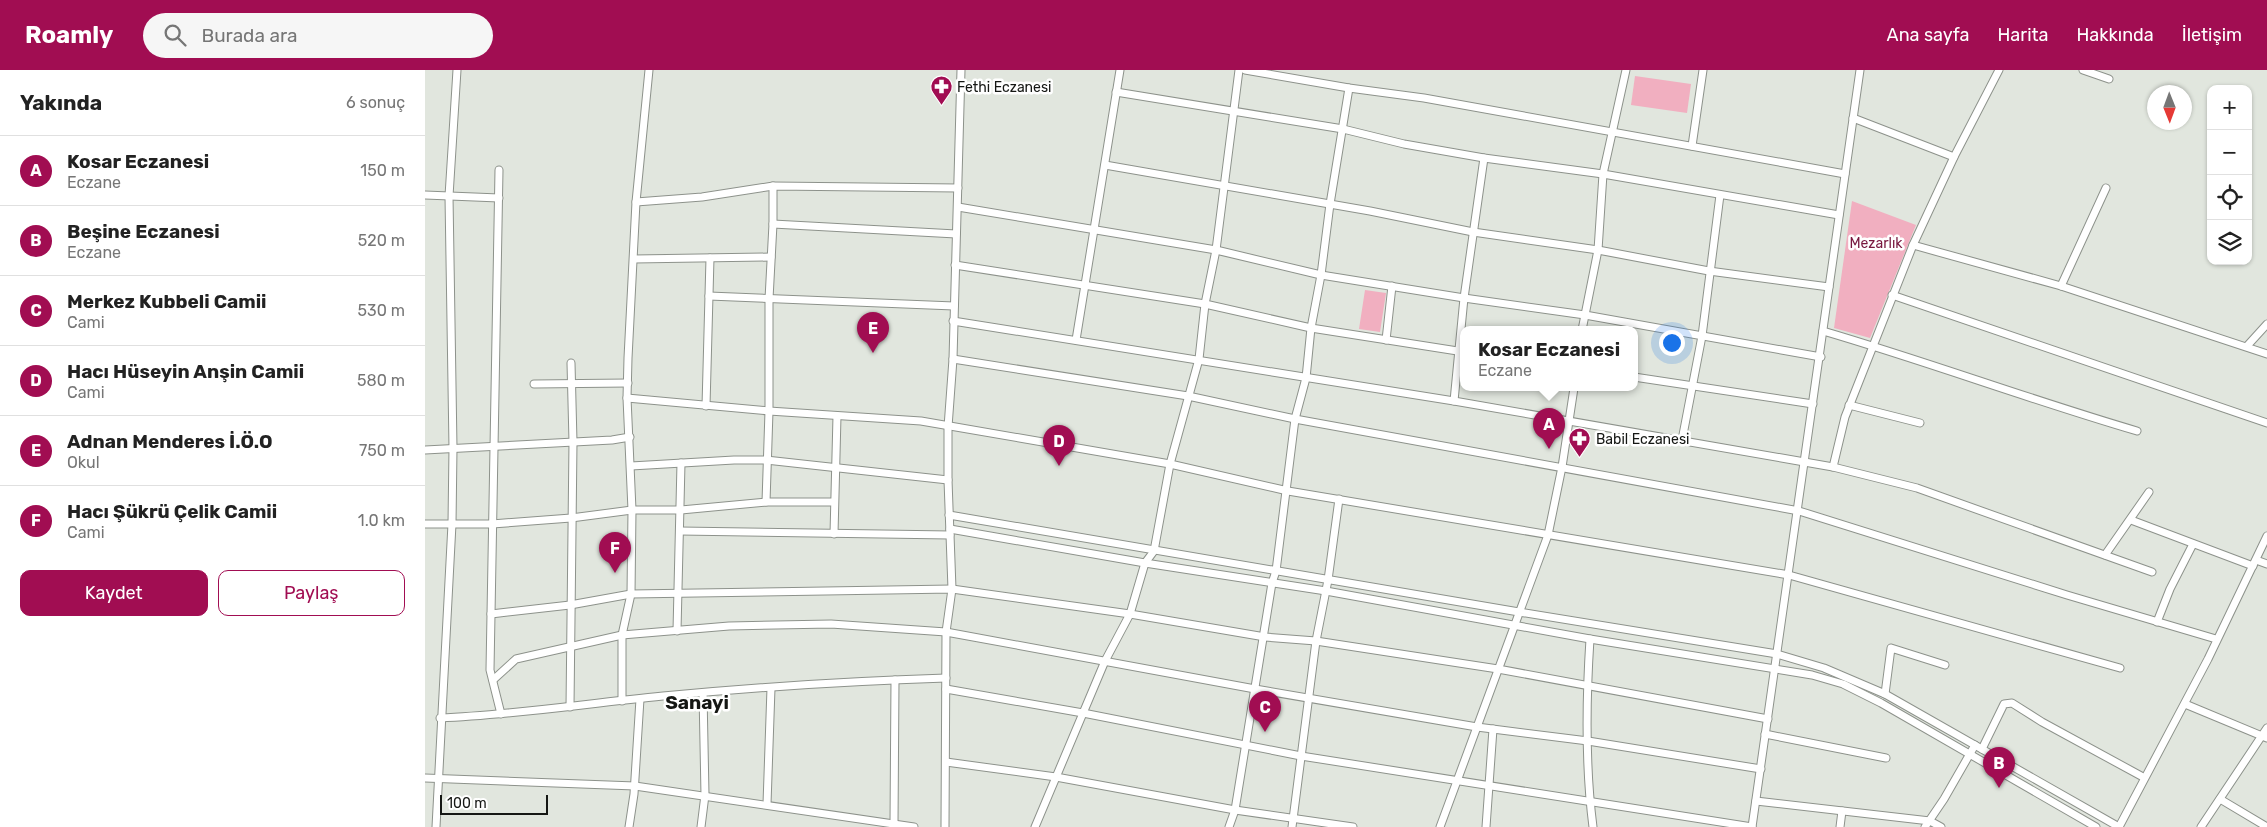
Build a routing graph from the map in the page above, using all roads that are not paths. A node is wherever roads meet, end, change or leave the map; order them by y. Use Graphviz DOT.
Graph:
graph roads {
  1 [pos="457,70"];
  2 [pos="649,70"];
  3 [pos="961,70"];
  4 [pos="1119,70"];
  5 [pos="1239,70"];
  6 [pos="1245,70"];
  7 [pos="1626,70"];
  8 [pos="1703,70"];
  9 [pos="1860,70"];
  10 [pos="1999,70"];
  11 [pos="2083,70"];
  12 [pos="2109,78"];
  13 [pos="1349,88"];
  14 [pos="1116,92"];
  15 [pos="1233,110"];
  16 [pos="1853,118"];
  17 [pos="1343,129"];
  18 [pos="1613,133"];
  19 [pos="1691,146"];
  20 [pos="1955,157"];
  21 [pos="1484,158"];
  22 [pos="1105,165"];
  23 [pos="499,170"];
  24 [pos="1603,174"];
  25 [pos="1845,174"];
  26 [pos="773,186"];
  27 [pos="1223,186"];
  28 [pos="958,188"];
  29 [pos="2106,188"];
  30 [pos="425,195"];
  31 [pos="1720,195"];
  32 [pos="449,196"];
  33 [pos="499,198"];
  34 [pos="636,202"];
  35 [pos="1329,204"];
  36 [pos="958,207"];
  37 [pos="1839,215"];
  38 [pos="773,224"];
  39 [pos="1095,230"];
  40 [pos="1473,232"];
  41 [pos="956,234"];
  42 [pos="1913,245"];
  43 [pos="1216,250"];
  44 [pos="1598,250"];
  45 [pos="771,257"];
  46 [pos="711,258"];
  47 [pos="634,259"];
  48 [pos="955,266"];
  49 [pos="1709,271"];
  50 [pos="1321,275"];
  51 [pos="1085,285"];
  52 [pos="1392,286"];
  53 [pos="2061,286"];
  54 [pos="1829,287"];
  55 [pos="1892,295"];
  56 [pos="709,296"];
  57 [pos="1464,298"];
  58 [pos="769,299"];
  59 [pos="1205,304"];
  60 [pos="954,306"];
  61 [pos="1585,315"];
  62 [pos="953,321"];
  63 [pos="2267,324"];
  64 [pos="1462,326"];
  65 [pos="1583,326"];
  66 [pos="1311,328"];
  67 [pos="1823,331"];
  68 [pos="1702,336"];
  69 [pos="1077,340"];
  70 [pos="1386,340"];
  71 [pos="1872,345"];
  72 [pos="2247,346"];
  73 [pos="1460,352"];
  74 [pos="2267,354"];
  75 [pos="1821,357"];
  76 [pos="1460,358"];
  77 [pos="953,359"];
  78 [pos="1199,359"];
  79 [pos="571,363"];
  80 [pos="1306,378"];
  81 [pos="1638,379"];
  82 [pos="571,382"];
  83 [pos="627,383"];
  84 [pos="534,384"];
  85 [pos="1691,388"];
  86 [pos="1574,391"];
  87 [pos="1188,396"];
  88 [pos="627,398"];
  89 [pos="1453,401"];
  90 [pos="1813,404"];
  91 [pos="1849,405"];
  92 [pos="706,406"];
  93 [pos="769,411"];
  94 [pos="837,416"];
  95 [pos="1295,419"];
  96 [pos="1569,421"];
  97 [pos="1920,423"];
  98 [pos="2267,423"];
  99 [pos="948,427"];
  100 [pos="2137,430"];
  101 [pos="630,437"];
  102 [pos="1682,440"];
  103 [pos="573,442"];
  104 [pos="495,446"];
  105 [pos="453,448"];
  106 [pos="425,450"];
  107 [pos="766,460"];
  108 [pos="681,463"];
  109 [pos="1805,463"];
  110 [pos="1170,464"];
  111 [pos="631,466"];
  112 [pos="1562,467"];
  113 [pos="1833,467"];
  114 [pos="835,468"];
  115 [pos="948,480"];
  116 [pos="1288,491"];
  117 [pos="2149,492"];
  118 [pos="1339,499"];
  119 [pos="765,502"];
  120 [pos="834,502"];
  121 [pos="632,510"];
  122 [pos="681,510"];
  123 [pos="1799,511"];
  124 [pos="949,515"];
  125 [pos="571,518"];
  126 [pos="2131,520"];
  127 [pos="425,524"];
  128 [pos="452,524"];
  129 [pos="492,524"];
  130 [pos="680,531"];
  131 [pos="950,532"];
  132 [pos="834,534"];
  133 [pos="1548,535"];
  134 [pos="2267,536"];
  135 [pos="2193,544"];
  136 [pos="1154,551"];
  137 [pos="2105,555"];
  138 [pos="1145,563"];
  139 [pos="2254,563"];
  140 [pos="2267,564"];
  141 [pos="1276,571"];
  142 [pos="2152,572"];
  143 [pos="1789,575"];
  144 [pos="1328,580"];
  145 [pos="1272,583"];
  146 [pos="951,589"];
  147 [pos="1326,591"];
  148 [pos="678,592"];
  149 [pos="631,594"];
  150 [pos="570,605"];
  151 [pos="1519,612"];
  152 [pos="491,614"];
  153 [pos="1130,614"];
  154 [pos="2157,622"];
  155 [pos="1515,624"];
  156 [pos="677,631"];
  157 [pos="946,632"];
  158 [pos="622,635"];
  159 [pos="1265,637"];
  160 [pos="1590,639"];
  161 [pos="2216,639"];
  162 [pos="1316,641"];
  163 [pos="570,648"];
  164 [pos="1777,654"];
  165 [pos="1105,661"];
  166 [pos="1945,665"];
  167 [pos="2120,668"];
  168 [pos="1498,669"];
  169 [pos="1775,669"];
  170 [pos="946,678"];
  171 [pos="493,680"];
  172 [pos="895,680"];
  173 [pos="1587,687"];
  174 [pos="771,688"];
  175 [pos="946,689"];
  176 [pos="1255,689"];
  177 [pos="703,693"];
  178 [pos="1885,694"];
  179 [pos="1308,698"];
  180 [pos="640,699"];
  181 [pos="623,701"];
  182 [pos="2185,704"];
  183 [pos="570,707"];
  184 [pos="1083,713"];
  185 [pos="501,714"];
  186 [pos="440,718"];
  187 [pos="1768,719"];
  188 [pos="1477,727"];
  189 [pos="2267,728"];
  190 [pos="1493,729"];
  191 [pos="1765,734"];
  192 [pos="2264,737"];
  193 [pos="1588,741"];
  194 [pos="1245,745"];
  195 [pos="1979,747"];
  196 [pos="1970,754"];
  197 [pos="1301,756"];
  198 [pos="1886,758"];
  199 [pos="946,762"];
  200 [pos="1761,769"];
  201 [pos="1056,777"];
  202 [pos="2143,777"];
  203 [pos="425,778"];
  204 [pos="438,778"];
  205 [pos="1457,780"];
  206 [pos="635,786"];
  207 [pos="1490,786"];
  208 [pos="705,795"];
  209 [pos="2220,799"];
  210 [pos="1590,801"];
  211 [pos="1756,801"];
  212 [pos="767,804"];
  213 [pos="1235,810"];
  214 [pos="1842,811"];
  215 [pos="1294,819"];
  216 [pos="895,824"];
  217 [pos="1927,824"];
  218 [pos="436,827"];
  219 [pos="629,827"];
  220 [pos="701,827"];
  221 [pos="914,827"];
  222 [pos="945,827"];
  223 [pos="1035,827"];
  224 [pos="1229,827"];
  225 [pos="1292,827"];
  226 [pos="1353,827"];
  227 [pos="1439,827"];
  228 [pos="1486,827"];
  229 [pos="1593,827"];
  230 [pos="1752,827"];
  231 [pos="1840,827"];
  232 [pos="1941,827"];
  233 [pos="2096,827"];
  234 [pos="2119,827"];
  235 [pos="2201,827"];
  236 [pos="2267,827"];
  1 -- 32 [label="street"];
  2 -- 34 [label="street"];
  3 -- 28 [label="street"];
  4 -- 14 [label="street"];
  5 -- 15 [label="street"];
  6 -- 13 [label="street"];
  7 -- 18 [label="street"];
  8 -- 19 [label="street"];
  9 -- 16 [label="street"];
  10 -- 20 [label="street"];
  11 -- 12 [label="street"];
  13 -- 17 [label="street"];
  13 -- 18 [label="street"];
  14 -- 15 [label="street"];
  14 -- 22 [label="street"];
  15 -- 17 [label="street"];
  15 -- 27 [label="street"];
  16 -- 20 [label="street"];
  16 -- 25 [label="street"];
  17 -- 21 [label="street"];
  17 -- 35 [label="street"];
  18 -- 19 [label="street"];
  18 -- 24 [label="street"];
  19 -- 25 [label="street"];
  20 -- 42 [label="street"];
  21 -- 24 [label="street"];
  21 -- 40 [label="street"];
  22 -- 27 [label="street"];
  22 -- 39 [label="street"];
  23 -- 33 [label="street"];
  24 -- 31 [label="street"];
  24 -- 44 [label="street"];
  25 -- 37 [label="street"];
  26 -- 28 [label="street"];
  26 -- 34 [label="street"];
  26 -- 38 [label="street"];
  27 -- 35 [label="street"];
  27 -- 43 [label="street"];
  28 -- 36 [label="street"];
  29 -- 53 [label="street"];
  30 -- 32 [label="street"];
  31 -- 37 [label="street"];
  31 -- 49 [label="street"];
  32 -- 33 [label="street"];
  32 -- 105 [label="street"];
  33 -- 104 [label="street"];
  34 -- 47 [label="street"];
  35 -- 40 [label="street"];
  35 -- 50 [label="street"];
  36 -- 39 [label="street"];
  36 -- 41 [label="street"];
  37 -- 54 [label="street"];
  38 -- 41 [label="street"];
  38 -- 45 [label="street"];
  39 -- 43 [label="street"];
  39 -- 51 [label="street"];
  40 -- 44 [label="street"];
  40 -- 57 [label="street"];
  41 -- 48 [label="street"];
  42 -- 53 [label="street"];
  42 -- 55 [label="street"];
  43 -- 50 [label="street"];
  43 -- 59 [label="street"];
  44 -- 49 [label="street"];
  44 -- 61 [label="street"];
  45 -- 46 [label="street"];
  45 -- 58 [label="street"];
  46 -- 47 [label="street"];
  46 -- 56 [label="street"];
  47 -- 83 [label="street"];
  48 -- 51 [label="street"];
  48 -- 60 [label="street"];
  49 -- 54 [label="street"];
  49 -- 68 [label="street"];
  50 -- 52 [label="street"];
  50 -- 66 [label="street"];
  51 -- 59 [label="street"];
  51 -- 69 [label="street"];
  52 -- 57 [label="street"];
  52 -- 70 [label="street"];
  53 -- 72 [label="street"];
  54 -- 67 [label="street"];
  55 -- 71 [label="street"];
  55 -- 98 [label="street"];
  56 -- 58 [label="street"];
  56 -- 92 [label="street"];
  57 -- 61 [label="street"];
  57 -- 64 [label="street"];
  58 -- 60 [label="street"];
  58 -- 93 [label="street"];
  59 -- 66 [label="street"];
  59 -- 78 [label="street"];
  60 -- 62 [label="street"];
  61 -- 65 [label="street"];
  61 -- 68 [label="street"];
  62 -- 69 [label="street"];
  62 -- 77 [label="street"];
  63 -- 72 [label="street"];
  66 -- 70 [label="street"];
  66 -- 80 [label="street"];
  67 -- 71 [label="street"];
  67 -- 75 [label="street"];
  68 -- 75 [label="street"];
  68 -- 85 [label="street"];
  69 -- 78 [label="street"];
  70 -- 73 [label="street"];
  71 -- 91 [label="street"];
  71 -- 100 [label="street"];
  72 -- 74 [label="street"];
  75 -- 90 [label="street"];
  76 -- 89 [label="street"];
  77 -- 87 [label="street"];
  77 -- 99 [label="street"];
  78 -- 80 [label="street"];
  78 -- 87 [label="street"];
  79 -- 82 [label="street"];
  80 -- 89 [label="street"];
  80 -- 95 [label="street"];
  81 -- 85 [label="street"];
  82 -- 83 [label="street"];
  82 -- 84 [label="street"];
  82 -- 103 [label="street"];
  83 -- 88 [label="street"];
  85 -- 90 [label="street"];
  85 -- 102 [label="street"];
  86 -- 96 [label="street"];
  87 -- 95 [label="street"];
  87 -- 110 [label="street"];
  88 -- 92 [label="street"];
  88 -- 101 [label="street"];
  89 -- 96 [label="street"];
  90 -- 109 [label="street"];
  91 -- 97 [label="street"];
  91 -- 113 [label="street"];
  92 -- 93 [label="street"];
  93 -- 94 [label="street"];
  93 -- 107 [label="street"];
  94 -- 99 [label="street"];
  94 -- 114 [label="street"];
  95 -- 112 [label="street"];
  95 -- 116 [label="street"];
  96 -- 102 [label="street"];
  96 -- 112 [label="street"];
  99 -- 110 [label="street"];
  99 -- 115 [label="street"];
  101 -- 103 [label="street"];
  101 -- 111 [label="street"];
  102 -- 109 [label="street"];
  103 -- 104 [label="street"];
  103 -- 125 [label="street"];
  104 -- 105 [label="street"];
  104 -- 129 [label="street"];
  105 -- 106 [label="street"];
  105 -- 128 [label="street"];
  107 -- 108 [label="street"];
  107 -- 114 [label="street"];
  107 -- 119 [label="street"];
  108 -- 111 [label="street"];
  108 -- 122 [label="street"];
  109 -- 113 [label="street"];
  109 -- 123 [label="street"];
  110 -- 116 [label="street"];
  110 -- 136 [label="street"];
  111 -- 121 [label="street"];
  112 -- 123 [label="street"];
  112 -- 133 [label="street"];
  113 -- 137 [label="street"];
  114 -- 115 [label="street"];
  114 -- 120 [label="street"];
  115 -- 124 [label="street"];
  116 -- 118 [label="street"];
  116 -- 141 [label="street"];
  117 -- 126 [label="street"];
  118 -- 133 [label="street"];
  118 -- 144 [label="street"];
  119 -- 120 [label="street"];
  119 -- 122 [label="street"];
  120 -- 132 [label="street"];
  121 -- 122 [label="street"];
  121 -- 125 [label="street"];
  121 -- 149 [label="street"];
  122 -- 130 [label="street"];
  123 -- 143 [label="street"];
  123 -- 154 [label="street"];
  124 -- 131 [label="street"];
  124 -- 136 [label="street"];
  125 -- 129 [label="street"];
  125 -- 150 [label="street"];
  126 -- 135 [label="street"];
  126 -- 137 [label="street"];
  127 -- 128 [label="street"];
  128 -- 129 [label="street"];
  128 -- 186 [label="street"];
  129 -- 152 [label="street"];
  130 -- 132 [label="street"];
  130 -- 148 [label="street"];
  131 -- 132 [label="street"];
  131 -- 138 [label="street"];
  131 -- 146 [label="street"];
  133 -- 143 [label="street"];
  133 -- 151 [label="street"];
  134 -- 139 [label="street"];
  135 -- 139 [label="street"];
  135 -- 154 [label="street"];
  136 -- 138 [label="street"];
  136 -- 141 [label="street"];
  137 -- 142 [label="street"];
  138 -- 145 [label="street"];
  138 -- 153 [label="street"];
  139 -- 140 [label="street"];
  139 -- 161 [label="street"];
  141 -- 144 [label="street"];
  141 -- 145 [label="street"];
  143 -- 164 [label="street"];
  143 -- 167 [label="street"];
  144 -- 147 [label="street"];
  144 -- 151 [label="street"];
  145 -- 147 [label="street"];
  145 -- 159 [label="street"];
  146 -- 148 [label="street"];
  146 -- 153 [label="street"];
  146 -- 157 [label="street"];
  147 -- 155 [label="street"];
  147 -- 162 [label="street"];
  148 -- 149 [label="street"];
  148 -- 156 [label="street"];
  149 -- 150 [label="street"];
  149 -- 158 [label="street"];
  150 -- 152 [label="street"];
  150 -- 163 [label="street"];
  151 -- 155 [label="street"];
  151 -- 164 [label="street"];
  152 -- 171 [label="street"];
  153 -- 159 [label="street"];
  153 -- 165 [label="street"];
  154 -- 161 [label="street"];
  155 -- 160 [label="street"];
  155 -- 168 [label="street"];
  156 -- 157 [label="street"];
  156 -- 158 [label="street"];
  157 -- 165 [label="street"];
  157 -- 170 [label="street"];
  158 -- 163 [label="street"];
  158 -- 181 [label="street"];
  159 -- 162 [label="street"];
  159 -- 176 [label="street"];
  160 -- 169 [label="street"];
  160 -- 173 [label="street"];
  161 -- 182 [label="street"];
  162 -- 168 [label="street"];
  162 -- 179 [label="street"];
  163 -- 171 [label="street"];
  163 -- 183 [label="street"];
  164 -- 169 [label="street"];
  164 -- 178 [label="street"];
  165 -- 176 [label="street"];
  165 -- 184 [label="street"];
  166 -- 178 [label="street"];
  168 -- 173 [label="street"];
  168 -- 188 [label="street"];
  169 -- 187 [label="street"];
  169 -- 196 [label="street"];
  170 -- 172 [label="street"];
  170 -- 175 [label="street"];
  171 -- 185 [label="street"];
  172 -- 174 [label="street"];
  172 -- 216 [label="street"];
  173 -- 187 [label="street"];
  173 -- 193 [label="street"];
  174 -- 177 [label="street"];
  174 -- 212 [label="street"];
  175 -- 184 [label="street"];
  175 -- 199 [label="street"];
  176 -- 179 [label="street"];
  176 -- 194 [label="street"];
  177 -- 180 [label="street"];
  177 -- 208 [label="street"];
  178 -- 195 [label="street"];
  179 -- 188 [label="street"];
  179 -- 197 [label="street"];
  180 -- 181 [label="street"];
  180 -- 206 [label="street"];
  181 -- 183 [label="street"];
  182 -- 192 [label="street"];
  182 -- 202 [label="street"];
  183 -- 185 [label="street"];
  184 -- 194 [label="street"];
  184 -- 201 [label="street"];
  185 -- 186 [label="street"];
  186 -- 204 [label="street"];
  187 -- 191 [label="street"];
  188 -- 190 [label="street"];
  188 -- 205 [label="street"];
  189 -- 192 [label="street"];
  190 -- 193 [label="street"];
  190 -- 207 [label="street"];
  191 -- 198 [label="street"];
  191 -- 200 [label="street"];
  192 -- 209 [label="street"];
  193 -- 200 [label="street"];
  193 -- 210 [label="street"];
  194 -- 197 [label="street"];
  194 -- 213 [label="street"];
  195 -- 196 [label="street"];
  195 -- 202 [label="street"];
  195 -- 234 [label="street"];
  196 -- 217 [label="street"];
  196 -- 233 [label="street"];
  197 -- 205 [label="street"];
  197 -- 215 [label="street"];
  199 -- 201 [label="street"];
  199 -- 222 [label="street"];
  200 -- 211 [label="street"];
  201 -- 213 [label="street"];
  201 -- 223 [label="street"];
  202 -- 234 [label="street"];
  203 -- 204 [label="street"];
  204 -- 206 [label="street"];
  204 -- 218 [label="street"];
  205 -- 207 [label="street"];
  205 -- 227 [label="street"];
  206 -- 208 [label="street"];
  206 -- 219 [label="street"];
  207 -- 210 [label="street"];
  207 -- 228 [label="street"];
  208 -- 212 [label="street"];
  208 -- 220 [label="street"];
  209 -- 235 [label="street"];
  209 -- 236 [label="street"];
  210 -- 229 [label="street"];
  210 -- 230 [label="street"];
  211 -- 214 [label="street"];
  211 -- 230 [label="street"];
  212 -- 216 [label="street"];
  213 -- 215 [label="street"];
  213 -- 224 [label="street"];
  214 -- 217 [label="street"];
  214 -- 231 [label="street"];
  215 -- 225 [label="street"];
  215 -- 226 [label="street"];
  216 -- 221 [label="street"];
  217 -- 232 [label="street"];
}
